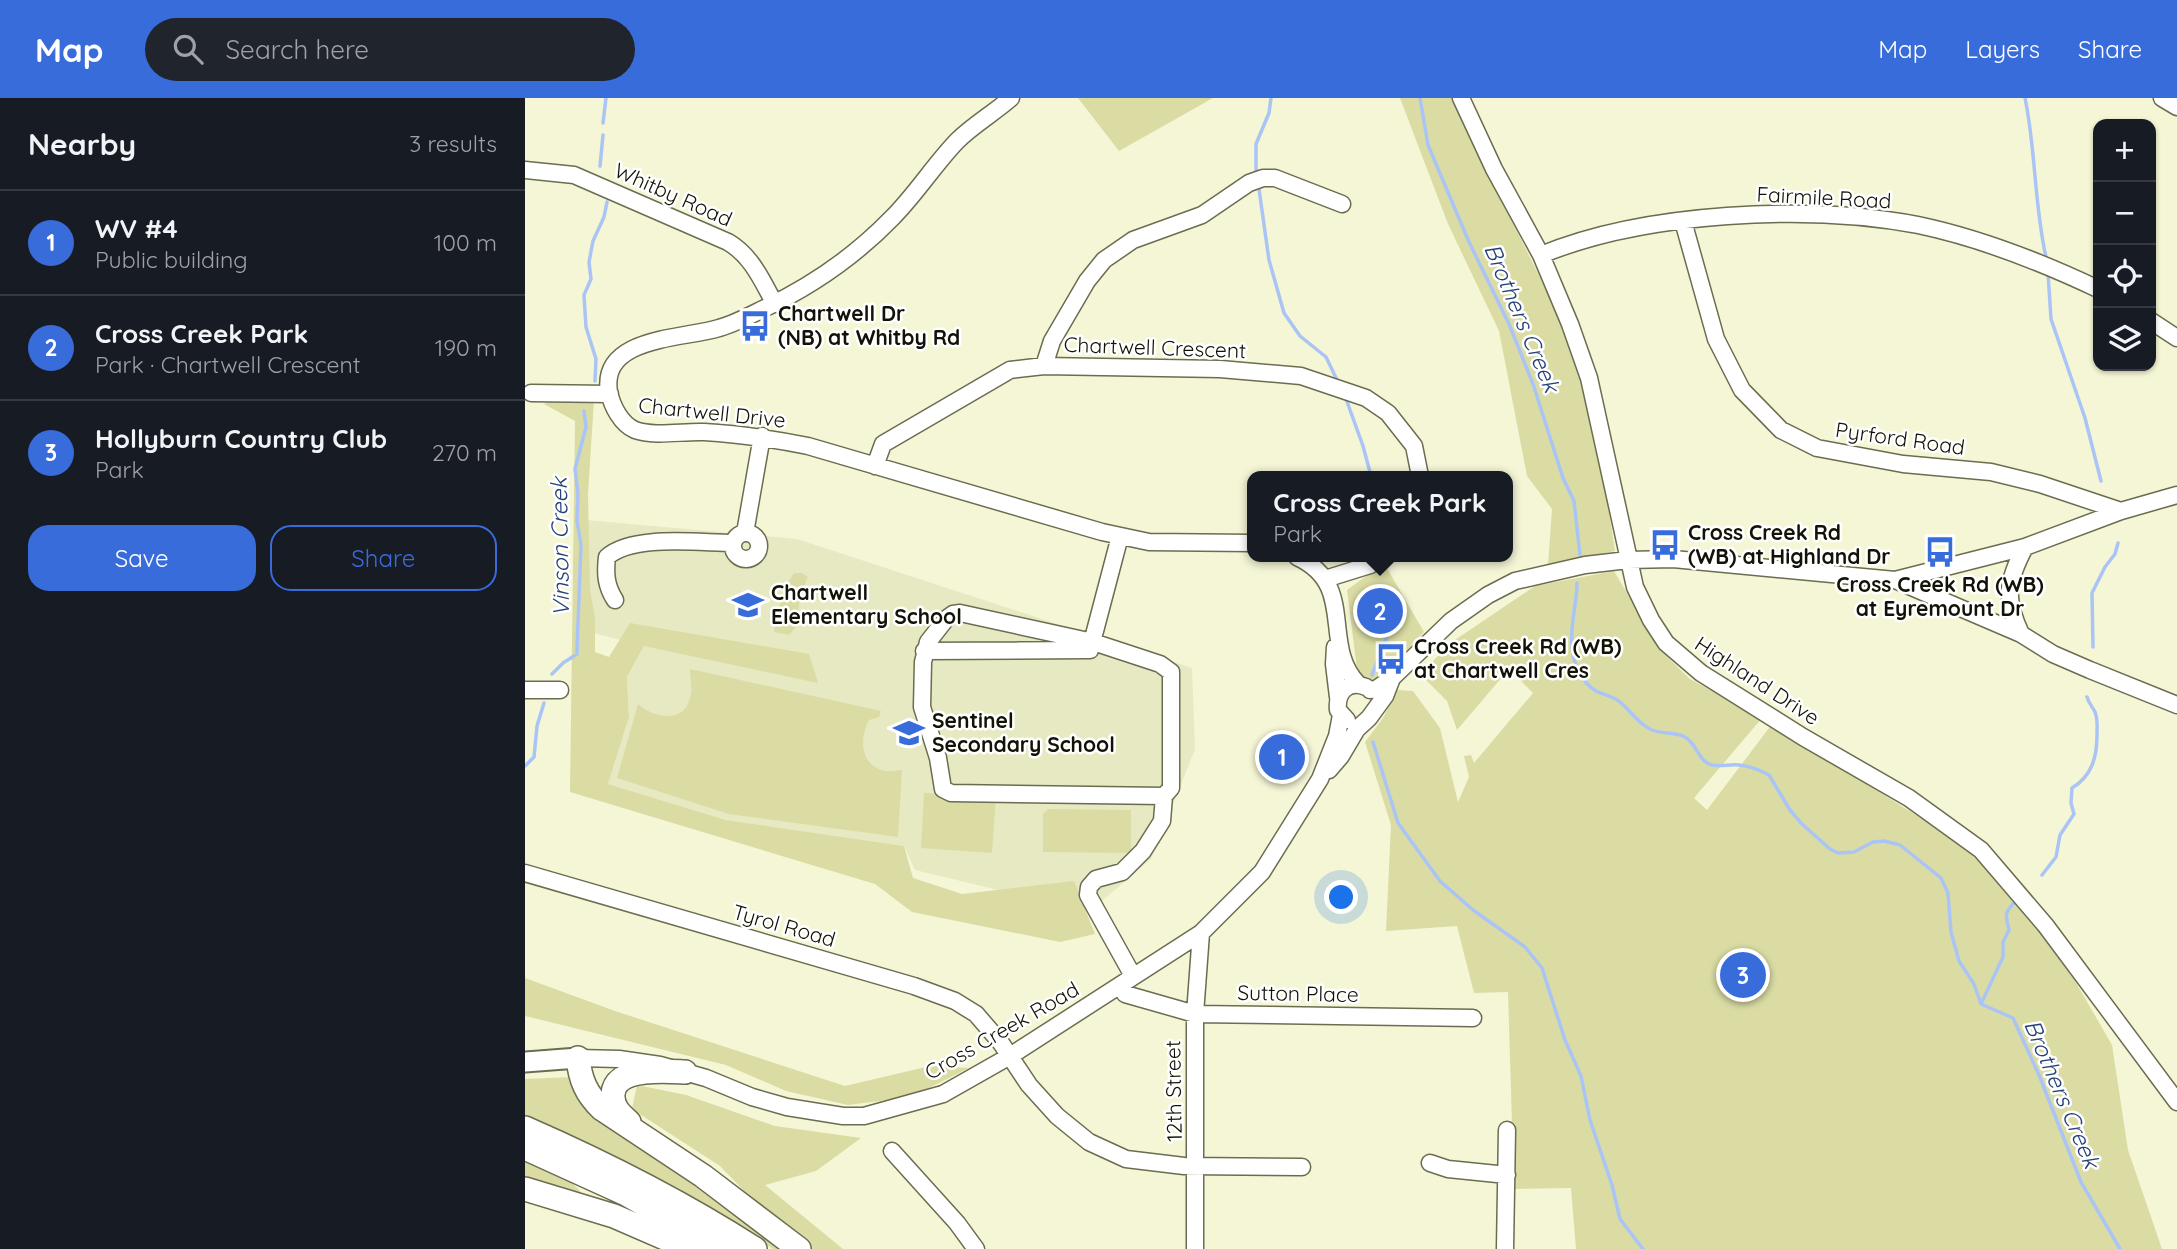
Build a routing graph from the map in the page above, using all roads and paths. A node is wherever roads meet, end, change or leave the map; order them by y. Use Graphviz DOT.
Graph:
graph roads {
  1 [pos="1011,98"];
  2 [pos="1461,98"];
  3 [pos="2162,98"];
  4 [pos="2177,107"];
  5 [pos="525,170"];
  6 [pos="1342,204"];
  7 [pos="1683,221"];
  8 [pos="1541,255"];
  9 [pos="2093,287"];
  10 [pos="775,304"];
  11 [pos="2156,324"];
  12 [pos="2177,338"];
  13 [pos="1044,366"];
  14 [pos="525,377"];
  15 [pos="528,394"];
  16 [pos="610,394"];
  17 [pos="762,436"];
  18 [pos="875,466"];
  19 [pos="1419,471"];
  20 [pos="2177,495"];
  21 [pos="2121,511"];
  22 [pos="1120,536"];
  23 [pos="1247,543"];
  24 [pos="2025,547"];
  25 [pos="1628,560"];
  26 [pos="1308,562"];
  27 [pos="1375,562"];
  28 [pos="1325,579"];
  29 [pos="1895,580"];
  30 [pos="615,600"];
  31 [pos="1338,628"];
  32 [pos="2021,634"];
  33 [pos="1093,642"];
  34 [pos="925,651"];
  35 [pos="1392,678"];
  36 [pos="1364,687"];
  37 [pos="525,690"];
  38 [pos="560,690"];
  39 [pos="1338,697"];
  40 [pos="2177,705"];
  41 [pos="1375,708"];
  42 [pos="1341,715"];
  43 [pos="1363,722"];
  44 [pos="1320,779"];
  45 [pos="1164,796"];
  46 [pos="525,873"];
  47 [pos="1201,933"];
  48 [pos="1133,976"];
  49 [pos="1125,994"];
  50 [pos="1195,1014"];
  51 [pos="1473,1018"];
  52 [pos="1010,1056"];
  53 [pos="578,1058"];
  54 [pos="525,1062"];
  55 [pos="685,1072"];
  56 [pos="2177,1102"];
  57 [pos="525,1128"];
  58 [pos="1507,1130"];
  59 [pos="525,1148"];
  60 [pos="892,1151"];
  61 [pos="670,1154"];
  62 [pos="1430,1163"];
  63 [pos="1196,1167"];
  64 [pos="1302,1167"];
  65 [pos="1507,1175"];
  66 [pos="525,1189"];
  67 [pos="690,1249"];
  68 [pos="722,1249"];
  69 [pos="755,1249"];
  70 [pos="799,1249"];
  71 [pos="976,1249"];
  72 [pos="1195,1249"];
  73 [pos="1505,1249"];
  1 -- 10 [label="street, Chartwell Drive"];
  2 -- 8 [label="street, Highland Drive"];
  3 -- 4 [label="street"];
  5 -- 10 [label="street, Whitby Road"];
  6 -- 13 [label="street"];
  7 -- 8 [label="street, Fairmile Road"];
  7 -- 9 [label="street, Fairmile Road"];
  7 -- 21 [label="street, Pyrford Road"];
  8 -- 25 [label="street, Highland Drive"];
  10 -- 16 [label="street, Chartwell Drive"];
  11 -- 12 [label="street"];
  13 -- 18 [label="street, Chartwell Crescent"];
  13 -- 19 [label="street, Chartwell Crescent"];
  14 -- 15 [label="street"];
  15 -- 16 [label="street"];
  16 -- 17 [label="street, Chartwell Drive"];
  17 -- 18 [label="street, Chartwell Drive"];
  17 -- 30 [label="street"];
  18 -- 22 [label="street, Chartwell Drive"];
  20 -- 21 [label="street"];
  21 -- 24 [label="street"];
  22 -- 23 [label="street, Chartwell Drive"];
  22 -- 33 [label="street"];
  24 -- 29 [label="street"];
  24 -- 32 [label="street"];
  25 -- 29 [label="street"];
  25 -- 35 [label="street"];
  25 -- 56 [label="street, Highland Drive"];
  26 -- 28 [label="street"];
  27 -- 28 [label="street"];
  28 -- 31 [label="street"];
  29 -- 32 [label="street"];
  31 -- 36 [label="street"];
  31 -- 39 [label="street"];
  32 -- 40 [label="street"];
  33 -- 34 [label="street"];
  33 -- 34 [label="street"];
  33 -- 45 [label="street"];
  34 -- 45 [label="street"];
  35 -- 36 [label="street"];
  35 -- 41 [label="street"];
  36 -- 39 [label="street"];
  36 -- 41 [label="street"];
  37 -- 38 [label="street"];
  39 -- 42 [label="street"];
  41 -- 43 [label="street"];
  42 -- 43 [label="street"];
  42 -- 44 [label="street, Cross Creek Road"];
  43 -- 44 [label="street, Cross Creek Road"];
  44 -- 47 [label="street, Cross Creek Road"];
  45 -- 48 [label="street"];
  46 -- 52 [label="street, Tyrol Road"];
  47 -- 48 [label="street, Cross Creek Road"];
  47 -- 50 [label="street, 12th Street"];
  48 -- 52 [label="street, Cross Creek Road"];
  49 -- 50 [label="street, Sutton Place"];
  50 -- 51 [label="street, Sutton Place"];
  50 -- 63 [label="street, 12th Street"];
  52 -- 55 [label="street, Cross Creek Road"];
  52 -- 63 [label="street, Tyrol Road"];
  53 -- 54 [label="main road"];
  53 -- 55 [label="street, Cross Creek Road"];
  53 -- 61 [label="highway"];
  55 -- 61 [label="highway"];
  57 -- 69 [label="highway"];
  58 -- 65 [label="street"];
  59 -- 68 [label="highway"];
  60 -- 71 [label="street"];
  61 -- 70 [label="highway"];
  62 -- 65 [label="street"];
  63 -- 64 [label="street, Tyrol Road"];
  63 -- 72 [label="street, 12th Street"];
  65 -- 73 [label="street"];
  66 -- 67 [label="highway"];
}
